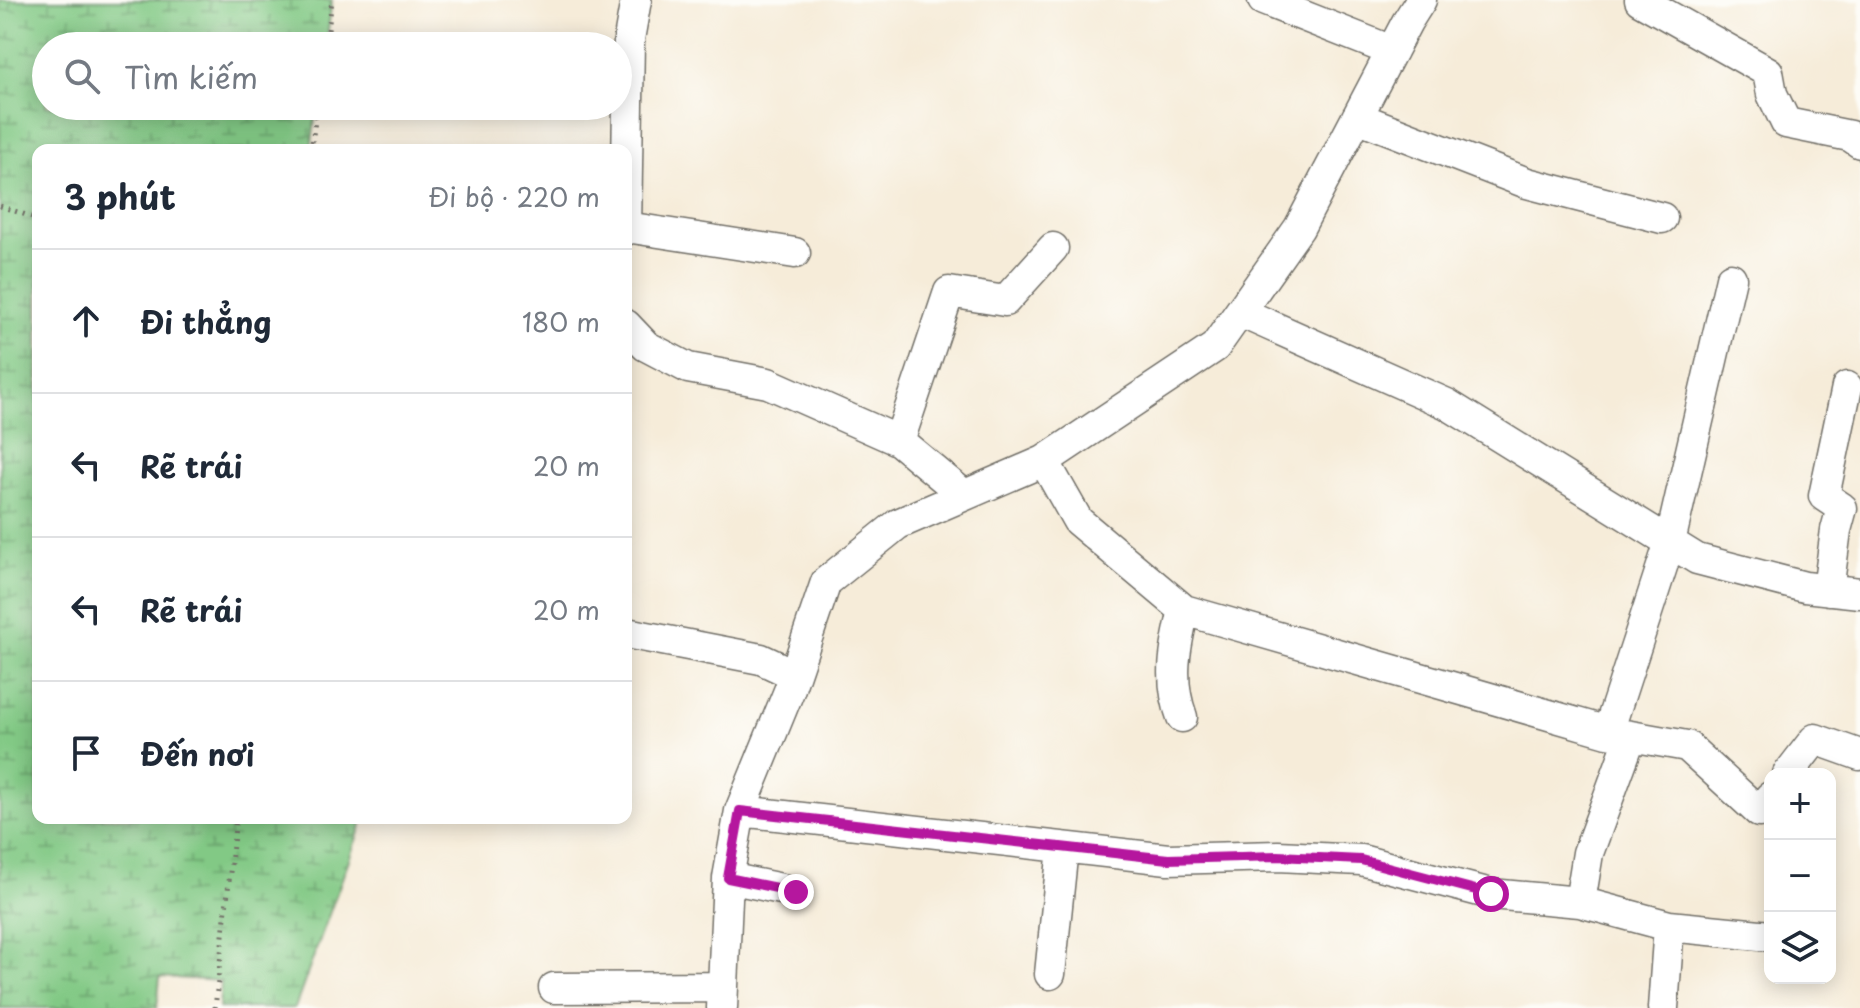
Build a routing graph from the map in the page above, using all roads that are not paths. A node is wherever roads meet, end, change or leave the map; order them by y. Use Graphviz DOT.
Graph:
graph roads {
  1 [pos="636,0"];
  2 [pos="1263,0"];
  3 [pos="1421,0"];
  4 [pos="1640,0"];
  5 [pos="630,32"];
  6 [pos="1392,51"];
  7 [pos="1357,117"];
  8 [pos="628,120"];
  9 [pos="1860,143"];
  10 [pos="627,144"];
  11 [pos="1662,218"];
  12 [pos="632,229"];
  13 [pos="1053,248"];
  14 [pos="795,253"];
  15 [pos="1731,278"];
  16 [pos="1240,312"];
  17 [pos="632,331"];
  18 [pos="1847,387"];
  19 [pos="899,441"];
  20 [pos="1044,461"];
  21 [pos="964,495"];
  22 [pos="1851,510"];
  23 [pos="1670,542"];
  24 [pos="1828,590"];
  25 [pos="1860,593"];
  26 [pos="1184,610"];
  27 [pos="632,634"];
  28 [pos="793,674"];
  29 [pos="1182,717"];
  30 [pos="1619,734"];
  31 [pos="1860,755"];
  32 [pos="1793,768"];
  33 [pos="1764,805"];
  34 [pos="740,811"];
  35 [pos="1063,848"];
  36 [pos="728,878"];
  37 [pos="796,892"];
  38 [pos="1580,902"];
  39 [pos="1669,926"];
  40 [pos="1764,935"];
  41 [pos="1050,974"];
  42 [pos="554,988"];
  43 [pos="722,998"];
  44 [pos="1663,1008"];
  1 -- 5 [label="street"];
  2 -- 6 [label="street"];
  3 -- 6 [label="street"];
  4 -- 9 [label="street"];
  6 -- 7 [label="street"];
  7 -- 11 [label="street"];
  7 -- 16 [label="street"];
  8 -- 10 [label="street"];
  12 -- 14 [label="street"];
  13 -- 19 [label="street"];
  15 -- 23 [label="street"];
  16 -- 20 [label="street"];
  16 -- 23 [label="street"];
  17 -- 19 [label="street"];
  18 -- 22 [label="street"];
  19 -- 21 [label="street"];
  20 -- 21 [label="street"];
  20 -- 26 [label="street"];
  21 -- 28 [label="street"];
  22 -- 24 [label="street"];
  23 -- 24 [label="street"];
  23 -- 30 [label="street"];
  24 -- 25 [label="street"];
  26 -- 29 [label="street"];
  26 -- 30 [label="street"];
  27 -- 28 [label="street"];
  28 -- 34 [label="street"];
  30 -- 33 [label="street"];
  30 -- 38 [label="street"];
  31 -- 32 [label="street"];
  34 -- 35 [label="street"];
  34 -- 36 [label="street"];
  35 -- 38 [label="street"];
  35 -- 41 [label="street"];
  36 -- 37 [label="street"];
  36 -- 43 [label="street"];
  38 -- 39 [label="street"];
  39 -- 40 [label="street"];
  39 -- 44 [label="street"];
  42 -- 43 [label="street"];
}
